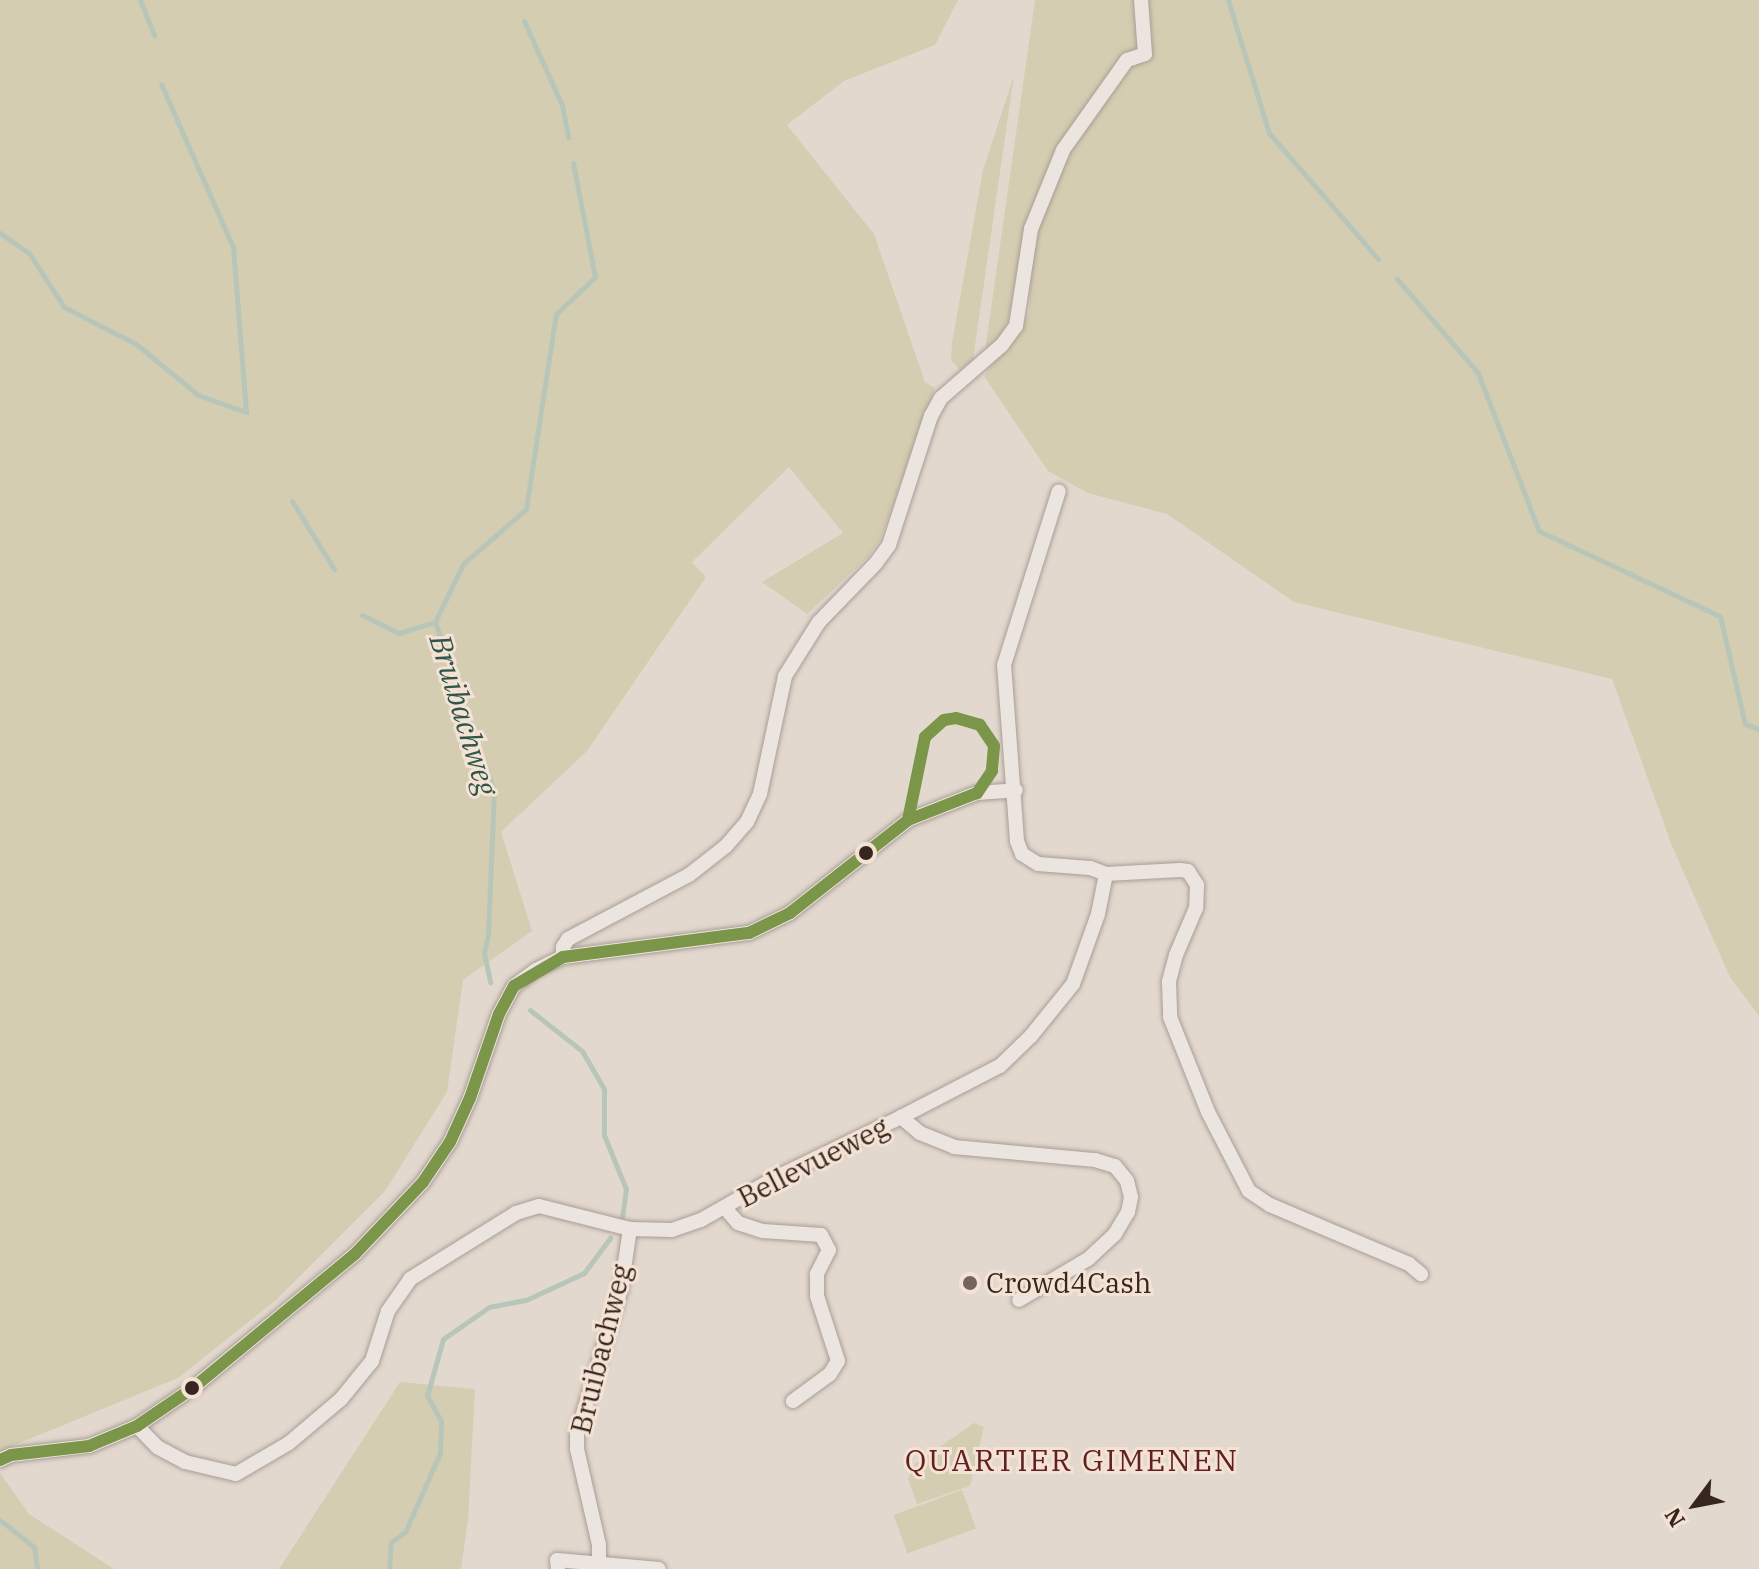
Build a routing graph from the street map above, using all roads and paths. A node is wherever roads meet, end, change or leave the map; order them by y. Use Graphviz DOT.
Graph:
graph roads {
  1 [pos="1141,0"];
  2 [pos="1059,491"];
  3 [pos="1016,790"];
  4 [pos="1106,874"];
  5 [pos="563,957"];
  6 [pos="901,1117"];
  7 [pos="725,1208"];
  8 [pos="630,1229"];
  9 [pos="1421,1274"];
  10 [pos="1019,1300"];
  11 [pos="793,1401"];
  12 [pos="137,1426"];
  13 [pos="0,1460"];
  14 [pos="599,1563"];
  15 [pos="558,1569"];
  16 [pos="659,1569"];
  1 -- 5 [label="street"];
  2 -- 3 [label="street"];
  3 -- 4 [label="street"];
  3 -- 5 [label="street"];
  4 -- 6 [label="street, Bellevueweg"];
  4 -- 9 [label="street"];
  5 -- 12 [label="street"];
  6 -- 7 [label="street, Bellevueweg"];
  6 -- 10 [label="street, Bellevueweg"];
  7 -- 8 [label="street, Bellevueweg"];
  7 -- 11 [label="street, Bellevueweg"];
  8 -- 12 [label="street, Bellevueweg"];
  8 -- 14 [label="street, Bruibachweg"];
  12 -- 13 [label="street"];
  14 -- 15 [label="street"];
  14 -- 16 [label="street"];
}
